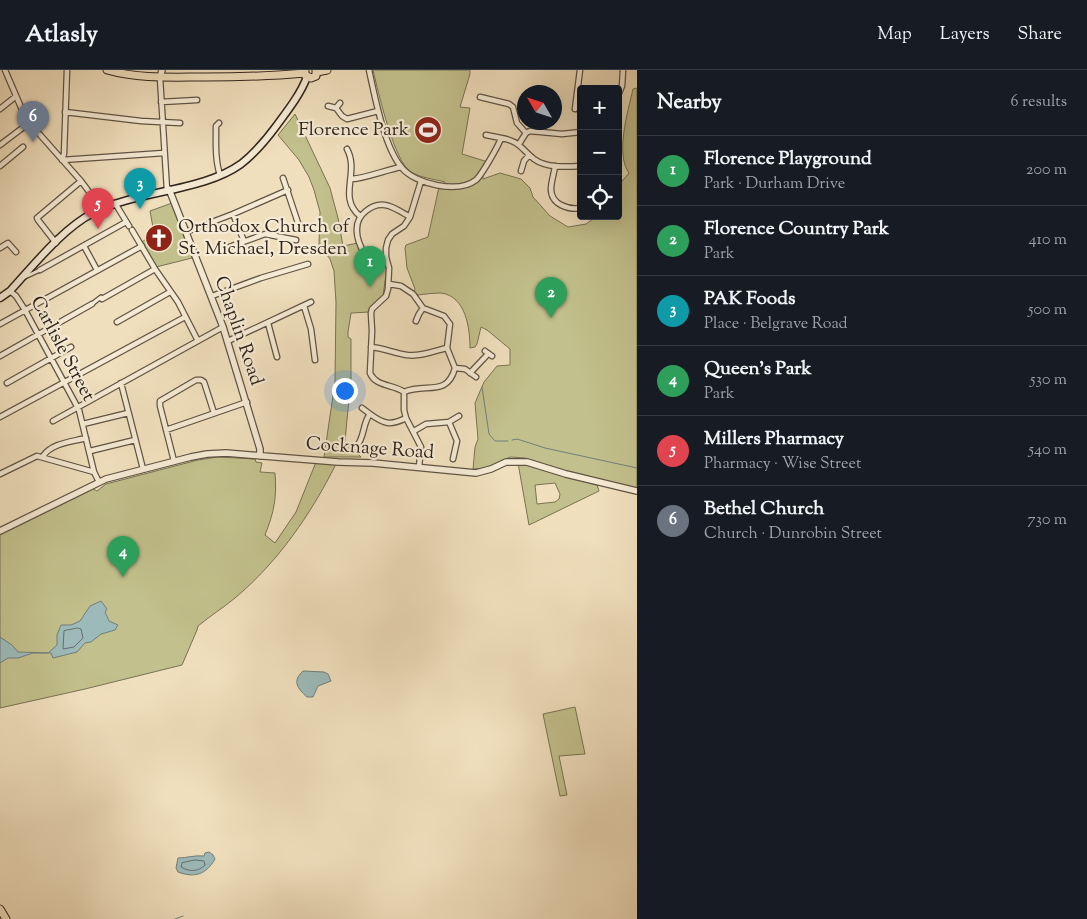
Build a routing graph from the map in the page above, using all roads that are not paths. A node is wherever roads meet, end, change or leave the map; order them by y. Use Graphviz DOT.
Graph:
graph roads {
  1 [pos="4,70"];
  2 [pos="67,70"];
  3 [pos="107,70"];
  4 [pos="327,70"];
  5 [pos="369,70"];
  6 [pos="580,70"];
  7 [pos="622,70"];
  8 [pos="316,71"];
  9 [pos="0,73"];
  10 [pos="243,73"];
  11 [pos="306,73"];
  12 [pos="161,74"];
  13 [pos="622,85"];
  14 [pos="15,97"];
  15 [pos="483,99"];
  16 [pos="197,100"];
  17 [pos="161,102"];
  18 [pos="340,103"];
  19 [pos="328,106"];
  20 [pos="336,108"];
  21 [pos="0,109"];
  22 [pos="575,109"];
  23 [pos="378,111"];
  24 [pos="65,112"];
  25 [pos="29,123"];
  26 [pos="162,123"];
  27 [pos="180,123"];
  28 [pos="219,124"];
  29 [pos="577,132"];
  30 [pos="526,133"];
  31 [pos="486,135"];
  32 [pos="501,138"];
  33 [pos="519,144"];
  34 [pos="0,146"];
  35 [pos="23,147"];
  36 [pos="347,149"];
  37 [pos="164,153"];
  38 [pos="529,155"];
  39 [pos="62,160"];
  40 [pos="0,166"];
  41 [pos="555,166"];
  42 [pos="577,166"];
  43 [pos="401,167"];
  44 [pos="523,169"];
  45 [pos="220,176"];
  46 [pos="352,179"];
  47 [pos="285,180"];
  48 [pos="81,181"];
  49 [pos="421,181"];
  50 [pos="168,190"];
  51 [pos="288,190"];
  52 [pos="114,204"];
  53 [pos="102,208"];
  54 [pos="577,208"];
  55 [pos="233,214"];
  56 [pos="360,216"];
  57 [pos="410,217"];
  58 [pos="298,223"];
  59 [pos="129,226"];
  60 [pos="186,232"];
  61 [pos="296,240"];
  62 [pos="244,241"];
  63 [pos="56,243"];
  64 [pos="84,246"];
  65 [pos="142,246"];
  66 [pos="0,248"];
  67 [pos="221,250"];
  68 [pos="16,252"];
  69 [pos="386,257"];
  70 [pos="308,264"];
  71 [pos="155,269"];
  72 [pos="40,270"];
  73 [pos="97,270"];
  74 [pos="21,280"];
  75 [pos="389,284"];
  76 [pos="9,292"];
  77 [pos="170,292"];
  78 [pos="212,296"];
  79 [pos="0,298"];
  80 [pos="101,298"];
  81 [pos="310,302"];
  82 [pos="0,303"];
  83 [pos="90,305"];
  84 [pos="304,306"];
  85 [pos="423,308"];
  86 [pos="24,310"];
  87 [pos="92,312"];
  88 [pos="185,317"];
  89 [pos="416,321"];
  90 [pos="120,322"];
  91 [pos="0,323"];
  92 [pos="268,323"];
  93 [pos="224,327"];
  94 [pos="38,335"];
  95 [pos="198,341"];
  96 [pos="228,341"];
  97 [pos="370,347"];
  98 [pos="447,348"];
  99 [pos="69,350"];
  100 [pos="488,354"];
  101 [pos="0,356"];
  102 [pos="277,357"];
  103 [pos="51,359"];
  104 [pos="315,360"];
  105 [pos="455,368"];
  106 [pos="470,373"];
  107 [pos="476,377"];
  108 [pos="7,383"];
  109 [pos="64,383"];
  110 [pos="121,383"];
  111 [pos="404,394"];
  112 [pos="246,402"];
  113 [pos="78,407"];
  114 [pos="362,408"];
  115 [pos="128,413"];
  116 [pos="214,413"];
  117 [pos="370,414"];
  118 [pos="459,416"];
  119 [pos="0,417"];
  120 [pos="406,418"];
  121 [pos="53,421"];
  122 [pos="449,422"];
  123 [pos="83,424"];
  124 [pos="166,430"];
  125 [pos="414,431"];
  126 [pos="86,438"];
  127 [pos="135,440"];
  128 [pos="356,448"];
  129 [pos="90,451"];
  130 [pos="43,456"];
  131 [pos="260,456"];
  132 [pos="452,457"];
  133 [pos="174,461"];
  134 [pos="419,467"];
  135 [pos="142,469"];
  136 [pos="94,472"];
  137 [pos="0,474"];
  138 [pos="99,482"];
  139 [pos="637,492"];
  140 [pos="0,531"];
  141 [pos="0,908"];
  142 [pos="6,919"];
  1 -- 9 [label="street"];
  1 -- 14 [label="street"];
  2 -- 24 [label="street"];
  3 -- 12 [label="main road"];
  4 -- 8 [label="main road"];
  5 -- 23 [label="street"];
  6 -- 22 [label="street"];
  7 -- 13 [label="street"];
  8 -- 11 [label="main road"];
  10 -- 11 [label="main road"];
  10 -- 12 [label="main road"];
  11 -- 45 [label="main road"];
  12 -- 17 [label="street, Chaplin Road"];
  14 -- 21 [label="street"];
  14 -- 25 [label="street"];
  15 -- 30 [label="street"];
  16 -- 17 [label="street"];
  17 -- 26 [label="street, Chaplin Road"];
  18 -- 20 [label="street"];
  19 -- 20 [label="street"];
  20 -- 23 [label="street"];
  23 -- 43 [label="street"];
  24 -- 26 [label="street"];
  24 -- 39 [label="street"];
  25 -- 34 [label="street"];
  25 -- 39 [label="street"];
  26 -- 27 [label="street"];
  26 -- 37 [label="street, Chaplin Road"];
  28 -- 45 [label="street"];
  29 -- 30 [label="street"];
  30 -- 33 [label="street"];
  31 -- 32 [label="street"];
  32 -- 33 [label="street"];
  32 -- 49 [label="street"];
  33 -- 38 [label="street"];
  35 -- 40 [label="street"];
  36 -- 46 [label="street"];
  37 -- 39 [label="street"];
  37 -- 50 [label="street, Chaplin Road"];
  38 -- 41 [label="street"];
  38 -- 44 [label="street"];
  39 -- 48 [label="street"];
  41 -- 42 [label="street"];
  41 -- 54 [label="street"];
  43 -- 46 [label="street"];
  43 -- 49 [label="street"];
  45 -- 50 [label="main road"];
  46 -- 56 [label="street"];
  47 -- 51 [label="street"];
  48 -- 53 [label="street"];
  48 -- 63 [label="street"];
  49 -- 57 [label="street"];
  50 -- 52 [label="main road"];
  50 -- 60 [label="street, Chaplin Road"];
  51 -- 55 [label="street"];
  51 -- 58 [label="street"];
  52 -- 53 [label="main road"];
  52 -- 59 [label="street"];
  53 -- 63 [label="main road"];
  55 -- 60 [label="street"];
  55 -- 62 [label="street"];
  56 -- 57 [label="street"];
  56 -- 69 [label="street"];
  57 -- 69 [label="street"];
  59 -- 64 [label="street"];
  59 -- 65 [label="street"];
  60 -- 78 [label="street, Chaplin Road"];
  61 -- 62 [label="street"];
  62 -- 67 [label="street"];
  63 -- 74 [label="main road"];
  64 -- 72 [label="street"];
  64 -- 73 [label="street"];
  65 -- 71 [label="street"];
  65 -- 73 [label="street"];
  66 -- 68 [label="street"];
  69 -- 75 [label="street"];
  70 -- 78 [label="street"];
  71 -- 77 [label="street"];
  71 -- 80 [label="street"];
  72 -- 74 [label="street"];
  73 -- 86 [label="street"];
  74 -- 76 [label="main road"];
  75 -- 85 [label="street"];
  75 -- 97 [label="street"];
  76 -- 79 [label="main road"];
  76 -- 82 [label="main road"];
  76 -- 86 [label="street, Carlisle Street"];
  77 -- 88 [label="street"];
  77 -- 90 [label="street"];
  78 -- 93 [label="street, Chaplin Road"];
  80 -- 83 [label="street"];
  81 -- 84 [label="street"];
  83 -- 87 [label="street"];
  83 -- 94 [label="street"];
  84 -- 92 [label="street"];
  84 -- 104 [label="street"];
  85 -- 89 [label="street"];
  85 -- 98 [label="street"];
  86 -- 91 [label="street"];
  86 -- 94 [label="street, Carlisle Street"];
  88 -- 95 [label="street"];
  88 -- 109 [label="street"];
  92 -- 96 [label="street"];
  92 -- 102 [label="street"];
  93 -- 95 [label="street"];
  93 -- 96 [label="street, Chaplin Road"];
  94 -- 101 [label="street"];
  94 -- 103 [label="street, Carlisle Street"];
  95 -- 110 [label="street"];
  96 -- 112 [label="street, Chaplin Road"];
  97 -- 98 [label="street"];
  97 -- 111 [label="street"];
  98 -- 105 [label="street"];
  99 -- 103 [label="street"];
  100 -- 106 [label="street"];
  103 -- 108 [label="street"];
  103 -- 109 [label="street, Carlisle Street"];
  105 -- 106 [label="street"];
  105 -- 111 [label="street"];
  106 -- 107 [label="street"];
  109 -- 113 [label="street, Carlisle Street"];
  109 -- 119 [label="street"];
  110 -- 113 [label="street"];
  110 -- 115 [label="street"];
  111 -- 120 [label="street"];
  112 -- 116 [label="street"];
  112 -- 131 [label="street, Chaplin Road"];
  113 -- 121 [label="street"];
  113 -- 123 [label="street, Carlisle Street"];
  114 -- 117 [label="street"];
  115 -- 123 [label="street"];
  115 -- 127 [label="street"];
  116 -- 124 [label="street"];
  116 -- 124 [label="street"];
  117 -- 120 [label="street"];
  117 -- 128 [label="street"];
  118 -- 122 [label="street"];
  120 -- 125 [label="street"];
  122 -- 125 [label="street"];
  122 -- 132 [label="street"];
  123 -- 126 [label="street, Carlisle Street"];
  124 -- 133 [label="street"];
  125 -- 134 [label="street"];
  126 -- 129 [label="street, Carlisle Street"];
  126 -- 130 [label="street"];
  127 -- 129 [label="street"];
  127 -- 135 [label="street"];
  129 -- 136 [label="street, Carlisle Street"];
  130 -- 136 [label="street"];
  130 -- 137 [label="street"];
  131 -- 133 [label="street, Cocknage Road"];
  131 -- 134 [label="street, Cocknage Road"];
  133 -- 135 [label="street, Cocknage Road"];
  134 -- 139 [label="street, Cocknage Road"];
  135 -- 138 [label="street, Cocknage Road"];
  136 -- 138 [label="street, Carlisle Street"];
  138 -- 140 [label="street, Cocknage Road"];
  141 -- 142 [label="main road"];
}
